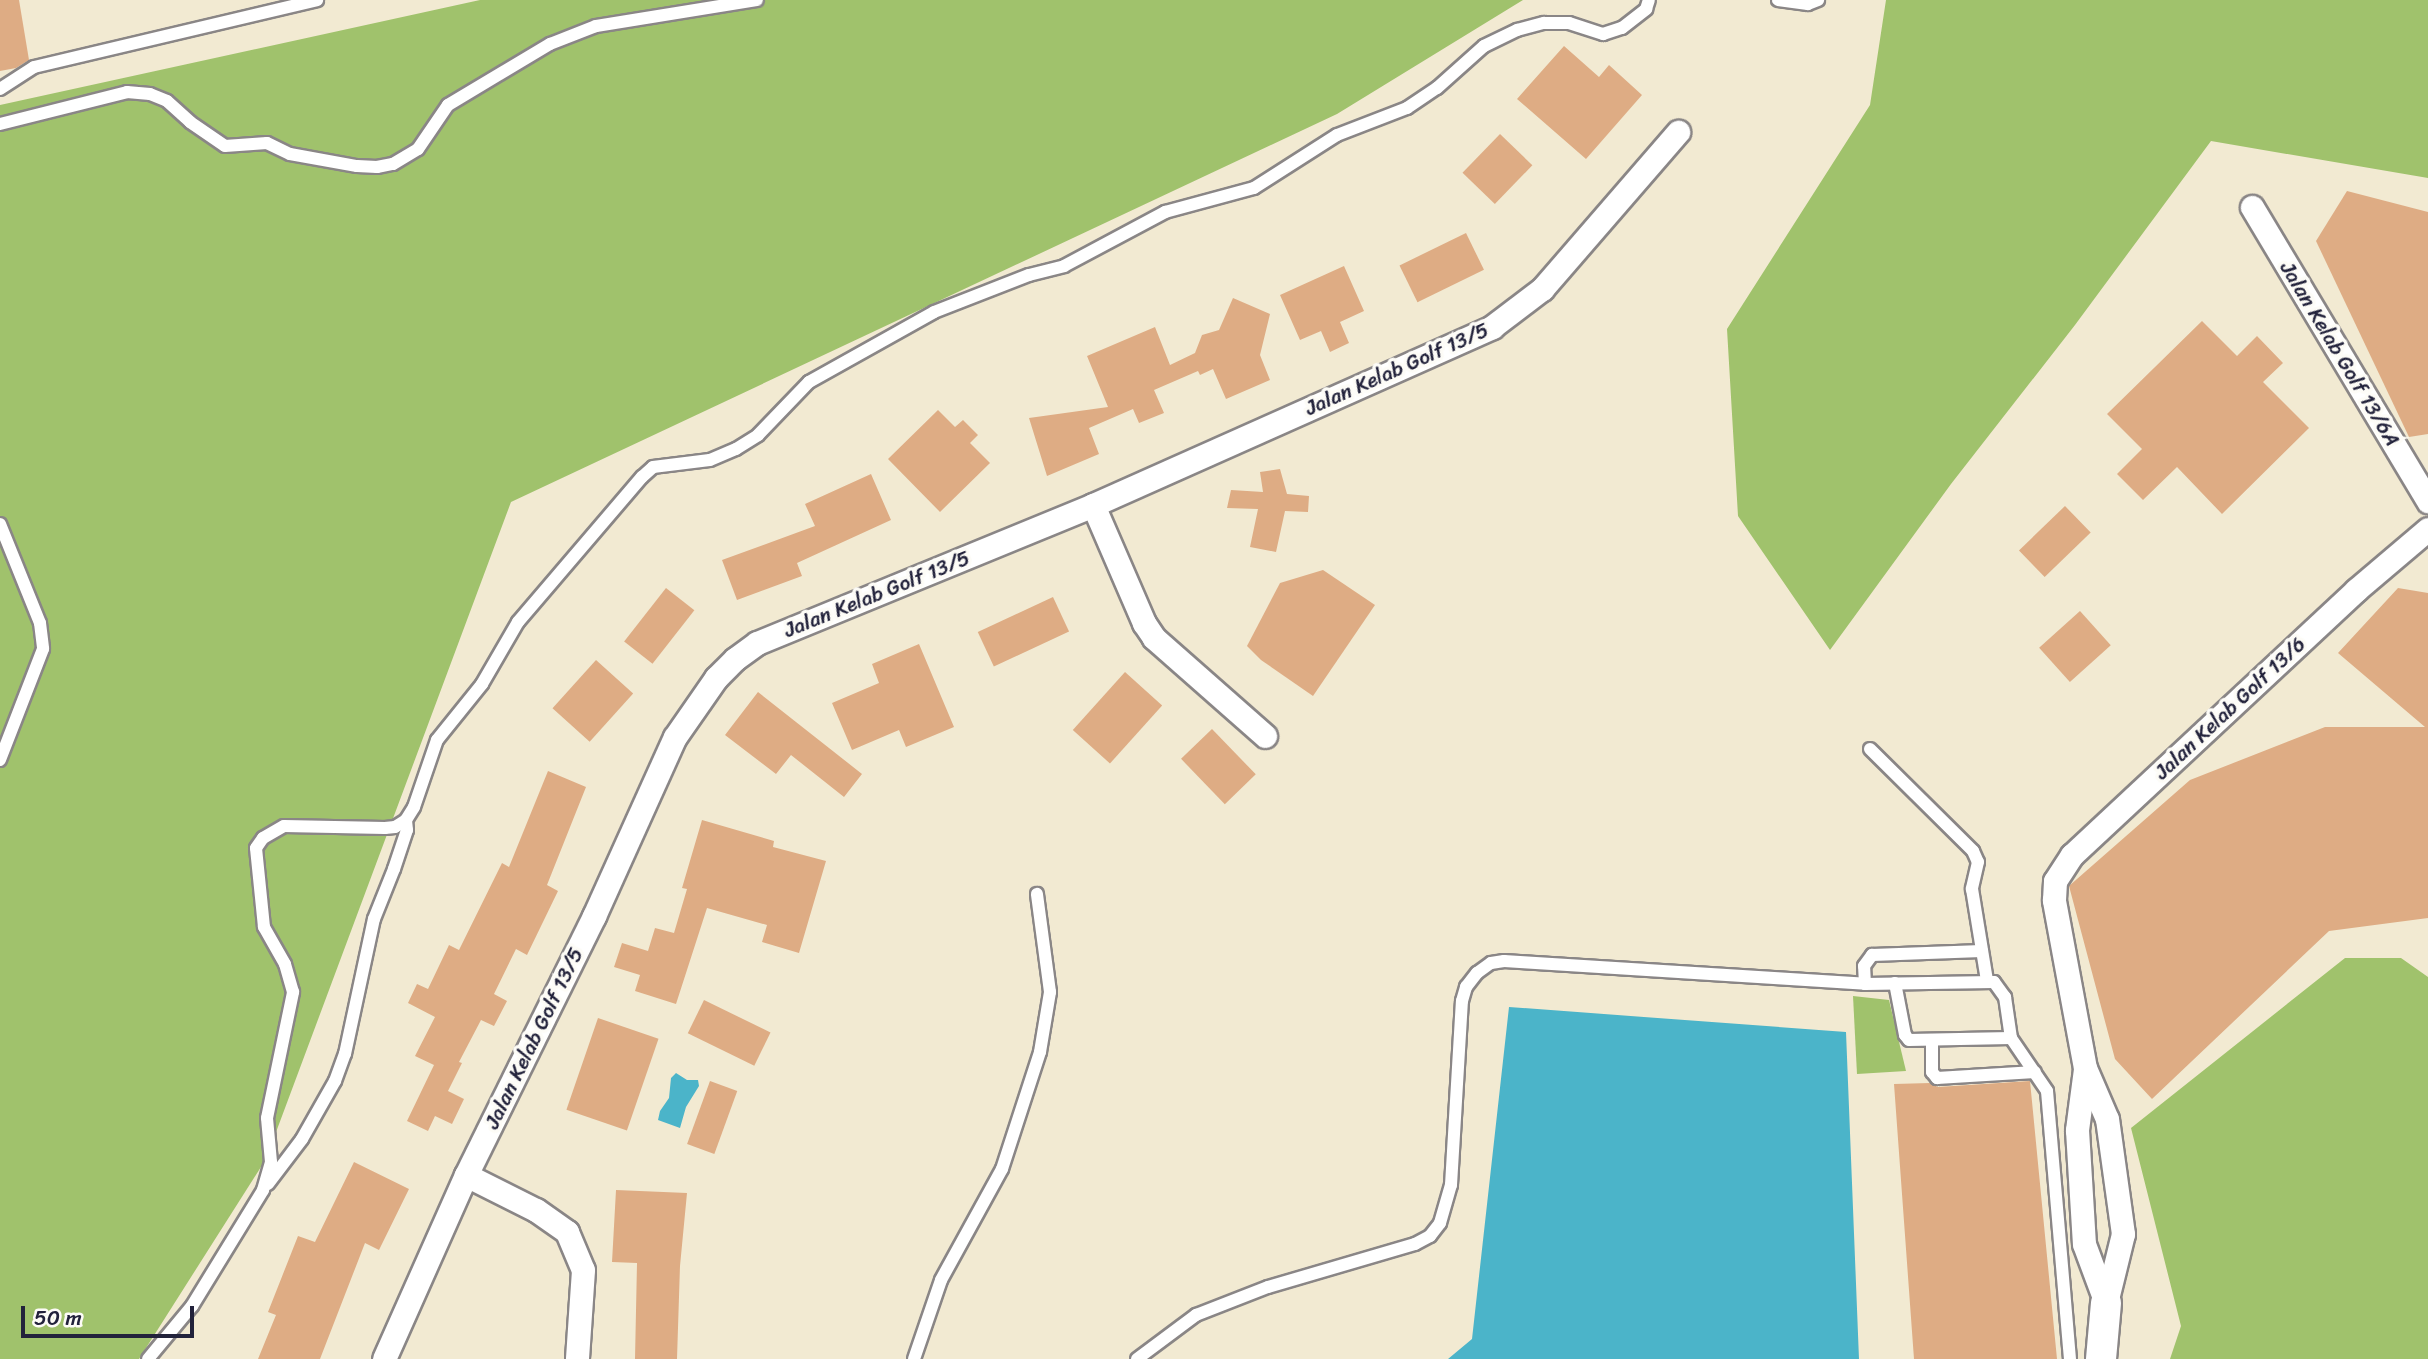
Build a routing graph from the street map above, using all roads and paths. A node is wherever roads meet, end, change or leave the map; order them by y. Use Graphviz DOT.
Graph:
graph roads {
  1 [pos="317,0"];
  2 [pos="757,0"];
  3 [pos="1649,0"];
  4 [pos="1778,0"];
  5 [pos="1818,0"];
  6 [pos="0,89"];
  7 [pos="0,124"];
  8 [pos="1678,132"];
  9 [pos="2252,207"];
  10 [pos="2428,501"];
  11 [pos="1093,505"];
  12 [pos="0,524"];
  13 [pos="2428,529"];
  14 [pos="1265,736"];
  15 [pos="1870,749"];
  16 [pos="0,760"];
  17 [pos="406,820"];
  18 [pos="1037,894"];
  19 [pos="1982,951"];
  20 [pos="1987,981"];
  21 [pos="1895,983"];
  22 [pos="1866,984"];
  23 [pos="2011,1038"];
  24 [pos="1932,1040"];
  25 [pos="2085,1068"];
  26 [pos="2035,1072"];
  27 [pos="466,1175"];
  28 [pos="263,1190"];
  29 [pos="2106,1303"];
  30 [pos="148,1359"];
  31 [pos="384,1359"];
  32 [pos="577,1359"];
  33 [pos="914,1359"];
  34 [pos="1137,1359"];
  35 [pos="2070,1359"];
  36 [pos="2101,1359"];
  1 -- 6 [label="lane"];
  2 -- 7 [label="lane"];
  3 -- 17 [label="lane"];
  4 -- 5 [label="lane"];
  8 -- 11 [label="street, Jalan Kelab Golf 13/5"];
  9 -- 10 [label="street, Jalan Kelab Golf 13/6A"];
  11 -- 14 [label="street"];
  11 -- 27 [label="street, Jalan Kelab Golf 13/5"];
  12 -- 16 [label="lane"];
  13 -- 25 [label="street, Jalan Kelab Golf 13/6"];
  15 -- 19 [label="lane"];
  17 -- 28 [label="lane"];
  17 -- 28 [label="lane"];
  18 -- 33 [label="lane"];
  19 -- 20 [label="lane"];
  19 -- 22 [label="lane"];
  20 -- 21 [label="lane"];
  20 -- 23 [label="lane"];
  21 -- 22 [label="lane"];
  21 -- 24 [label="lane"];
  22 -- 34 [label="lane"];
  23 -- 24 [label="lane"];
  23 -- 26 [label="lane"];
  24 -- 26 [label="lane"];
  25 -- 29 [label="street"];
  25 -- 29 [label="street"];
  26 -- 35 [label="lane"];
  27 -- 31 [label="street, Jalan Kelab Golf 13/5"];
  27 -- 32 [label="street"];
  28 -- 30 [label="lane"];
  29 -- 36 [label="street"];
}
